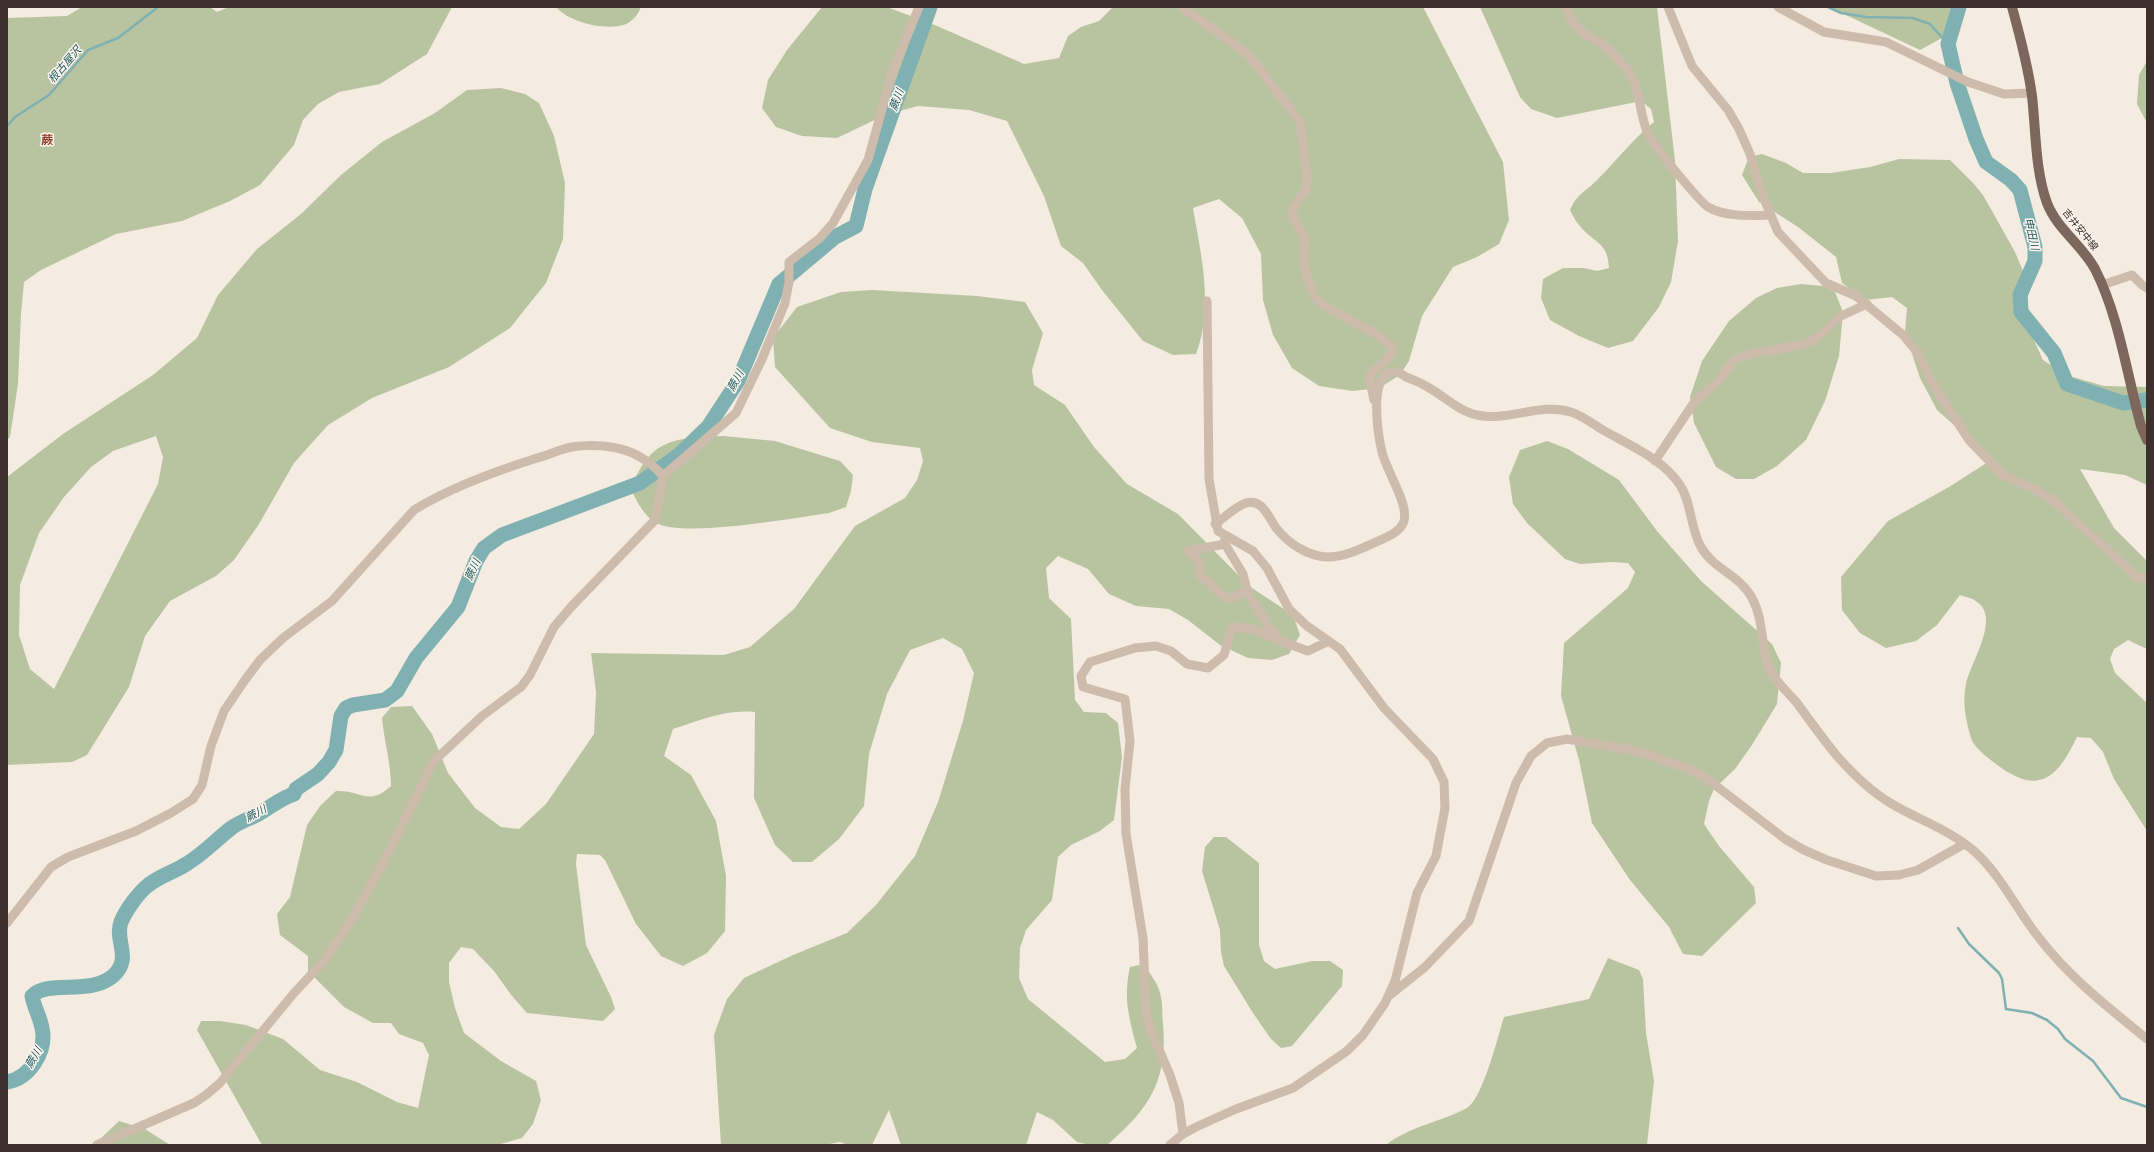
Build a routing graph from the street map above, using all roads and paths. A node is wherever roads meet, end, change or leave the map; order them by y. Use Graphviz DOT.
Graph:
graph roads {
  1 [pos="919,7"];
  2 [pos="1182,7"];
  3 [pos="1567,7"];
  4 [pos="1668,7"];
  5 [pos="1778,7"];
  6 [pos="2012,7"];
  7 [pos="2032,93"];
  8 [pos="1770,215"];
  9 [pos="2102,285"];
  10 [pos="2147,288"];
  11 [pos="1207,301"];
  12 [pos="1867,304"];
  13 [pos="1376,406"];
  14 [pos="2147,440"];
  15 [pos="1655,460"];
  16 [pos="663,476"];
  17 [pos="1215,524"];
  18 [pos="1225,540"];
  19 [pos="2147,578"];
  20 [pos="1247,590"];
  21 [pos="1278,640"];
  22 [pos="1329,641"];
  23 [pos="1964,844"];
  24 [pos="7,923"];
  25 [pos="1388,996"];
  26 [pos="2147,1039"];
  27 [pos="1183,1134"];
  28 [pos="97,1145"];
  29 [pos="1170,1145"];
  1 -- 16 [label="street"];
  2 -- 13 [label="street"];
  3 -- 8 [label="street"];
  4 -- 8 [label="street"];
  5 -- 7 [label="street"];
  6 -- 7 [label="main road, 吉井安中線"];
  7 -- 9 [label="main road, 吉井安中線"];
  8 -- 12 [label="street"];
  9 -- 10 [label="street"];
  9 -- 14 [label="main road, 吉井安中線"];
  11 -- 17 [label="street"];
  12 -- 15 [label="street"];
  12 -- 19 [label="street"];
  13 -- 15 [label="street"];
  13 -- 17 [label="street"];
  15 -- 23 [label="street"];
  16 -- 24 [label="street"];
  16 -- 28 [label="street"];
  17 -- 18 [label="street"];
  18 -- 20 [label="street"];
  18 -- 20 [label="street"];
  18 -- 22 [label="street"];
  20 -- 21 [label="street"];
  21 -- 22 [label="street"];
  21 -- 27 [label="street"];
  22 -- 25 [label="street"];
  23 -- 25 [label="street"];
  23 -- 26 [label="street"];
  25 -- 27 [label="street"];
  27 -- 29 [label="street"];
}
